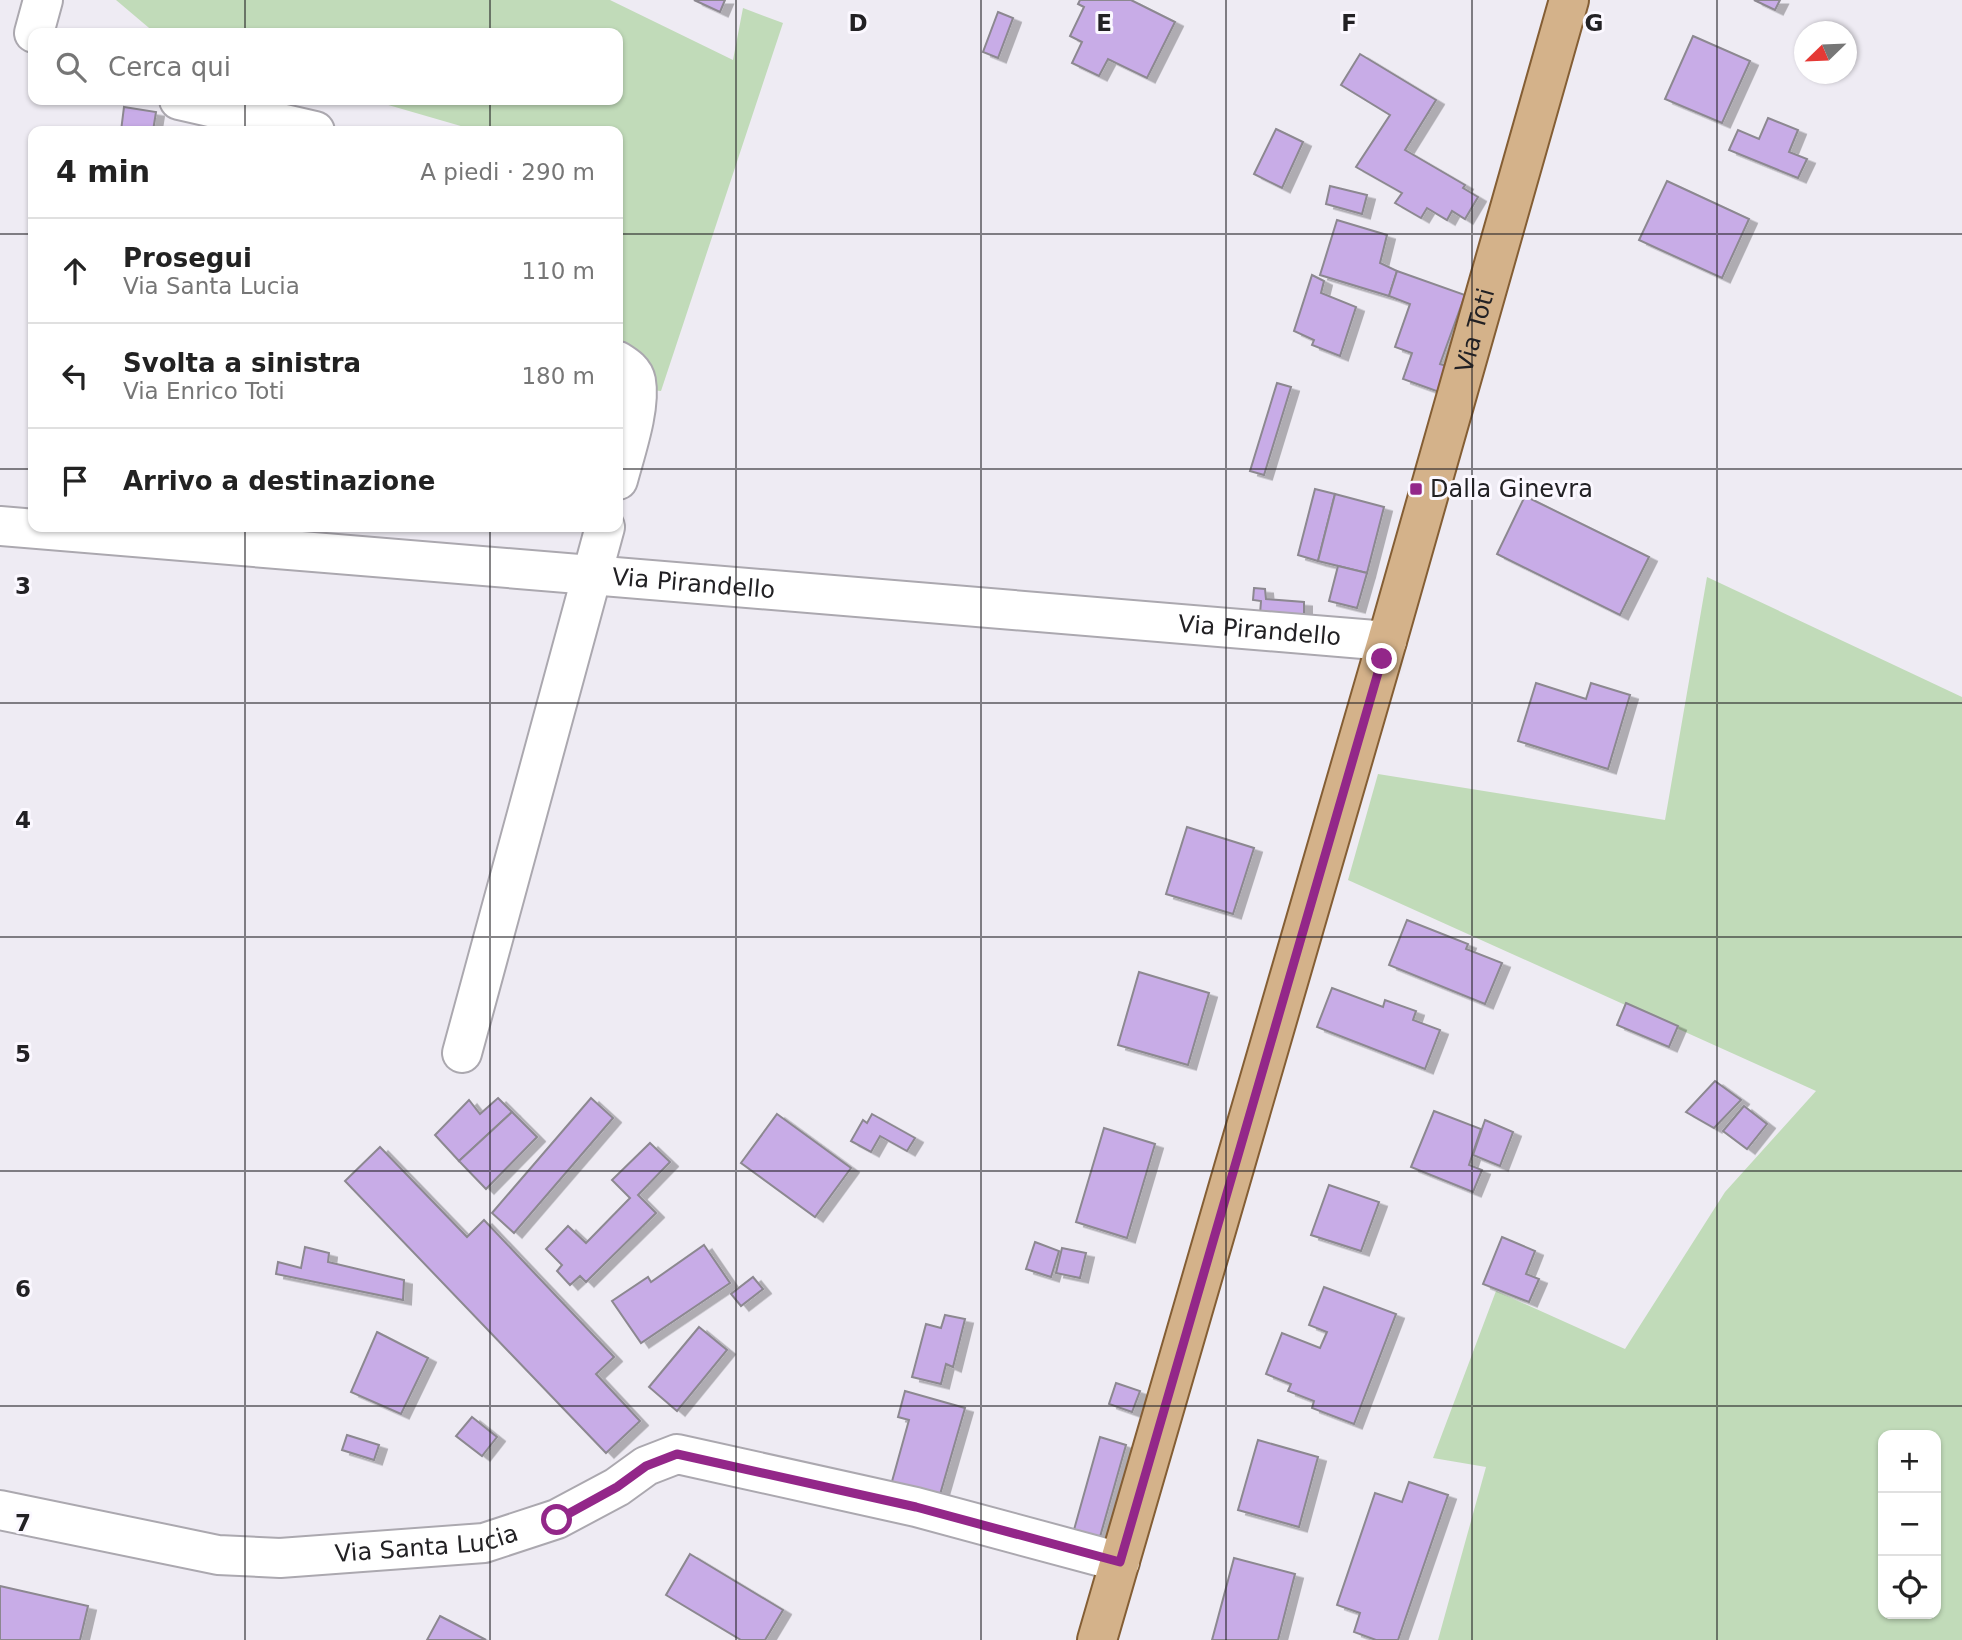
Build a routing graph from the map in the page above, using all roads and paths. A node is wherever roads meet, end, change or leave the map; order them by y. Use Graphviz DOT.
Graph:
graph roads {
  1 [pos="43,0"];
  2 [pos="1569,0"];
  3 [pos="35,28"];
  4 [pos="201,105"];
  5 [pos="294,126"];
  6 [pos="623,364"];
  7 [pos="623,461"];
  8 [pos="0,526"];
  9 [pos="28,528"];
  10 [pos="73,532"];
  11 [pos="604,532"];
  12 [pos="593,575"];
  13 [pos="1385,650"];
  14 [pos="462,1053"];
  15 [pos="0,1510"];
  16 [pos="1120,1562"];
  17 [pos="1097,1640"];
  1 -- 3 [label="street"];
  2 -- 13 [label="main road, Via Toti"];
  4 -- 5 [label="street"];
  6 -- 7 [label="street"];
  8 -- 9 [label="street, Via Pirandello"];
  10 -- 12 [label="street, Via Pirandello"];
  11 -- 12 [label="street"];
  12 -- 13 [label="street, Via Pirandello"];
  12 -- 14 [label="street"];
  13 -- 16 [label="main road, Via Toti"];
  15 -- 16 [label="street, Via Santa Lucia"];
  16 -- 17 [label="main road, Via Toti"];
}
